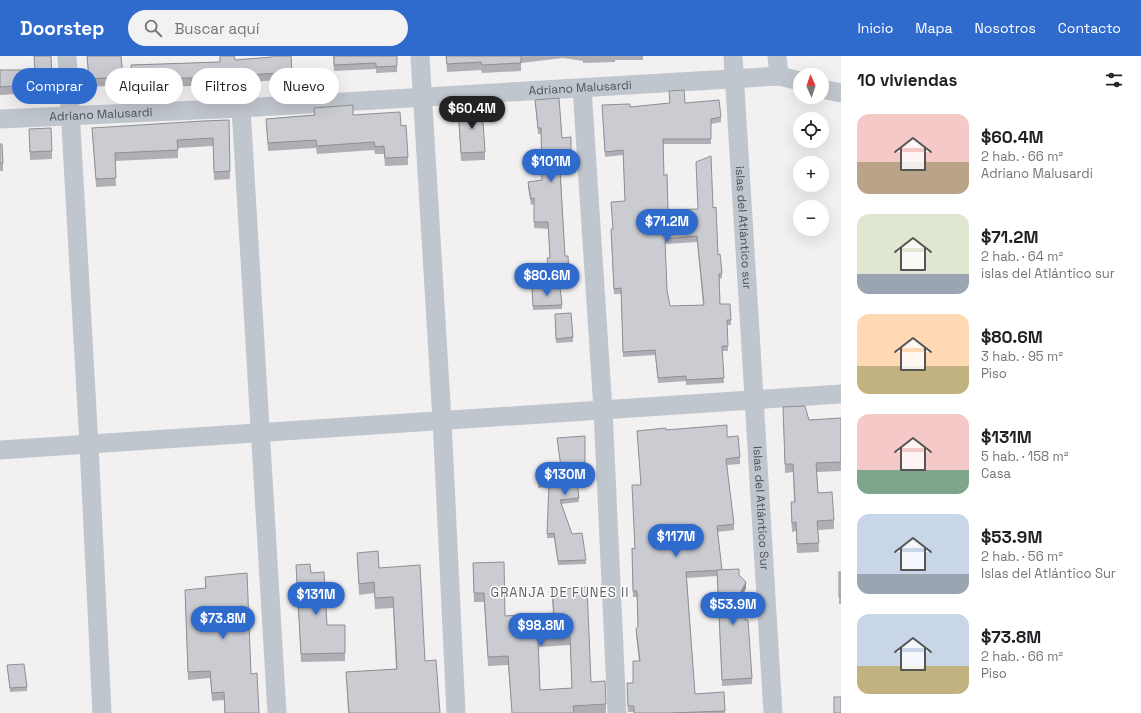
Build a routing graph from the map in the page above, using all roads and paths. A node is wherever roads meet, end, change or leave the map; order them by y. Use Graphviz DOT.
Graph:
graph roads {
  1 [pos="67,56"];
  2 [pos="420,56"];
  3 [pos="733,56"];
  4 [pos="777,56"];
  5 [pos="779,76"];
  6 [pos="734,79"];
  7 [pos="793,79"];
  8 [pos="582,88"];
  9 [pos="829,90"];
  10 [pos="841,93"];
  11 [pos="422,97"];
  12 [pos="241,108"];
  13 [pos="71,116"];
  14 [pos="0,119"];
  15 [pos="841,394"];
  16 [pos="753,400"];
  17 [pos="603,410"];
  18 [pos="442,420"];
  19 [pos="260,433"];
  20 [pos="89,444"];
  21 [pos="0,450"];
  22 [pos="102,713"];
  23 [pos="277,713"];
  24 [pos="456,713"];
  25 [pos="617,713"];
  26 [pos="773,713"];
  1 -- 13 [label="street"];
  2 -- 11 [label="street"];
  3 -- 6 [label="street, islas del Atlántico sur"];
  4 -- 5 [label="street"];
  5 -- 6 [label="street, Adriano Malusardi"];
  5 -- 7 [label="street, Adriano Malusardi"];
  6 -- 8 [label="street, Adriano Malusardi"];
  6 -- 16 [label="street, islas del Atlántico sur"];
  8 -- 11 [label="street, Adriano Malusardi"];
  8 -- 17 [label="street"];
  9 -- 10 [label="street"];
  11 -- 12 [label="street, Adriano Malusardi"];
  11 -- 18 [label="street"];
  12 -- 13 [label="street, Adriano Malusardi"];
  12 -- 19 [label="street"];
  13 -- 14 [label="street, Adriano Malusardi"];
  13 -- 20 [label="street"];
  15 -- 16 [label="street"];
  16 -- 17 [label="street"];
  16 -- 26 [label="street, Islas del Atlántico Sur"];
  17 -- 18 [label="street"];
  17 -- 25 [label="street"];
  18 -- 19 [label="street"];
  18 -- 24 [label="street"];
  19 -- 20 [label="street"];
  19 -- 23 [label="street"];
  20 -- 21 [label="street"];
  20 -- 22 [label="street"];
}
